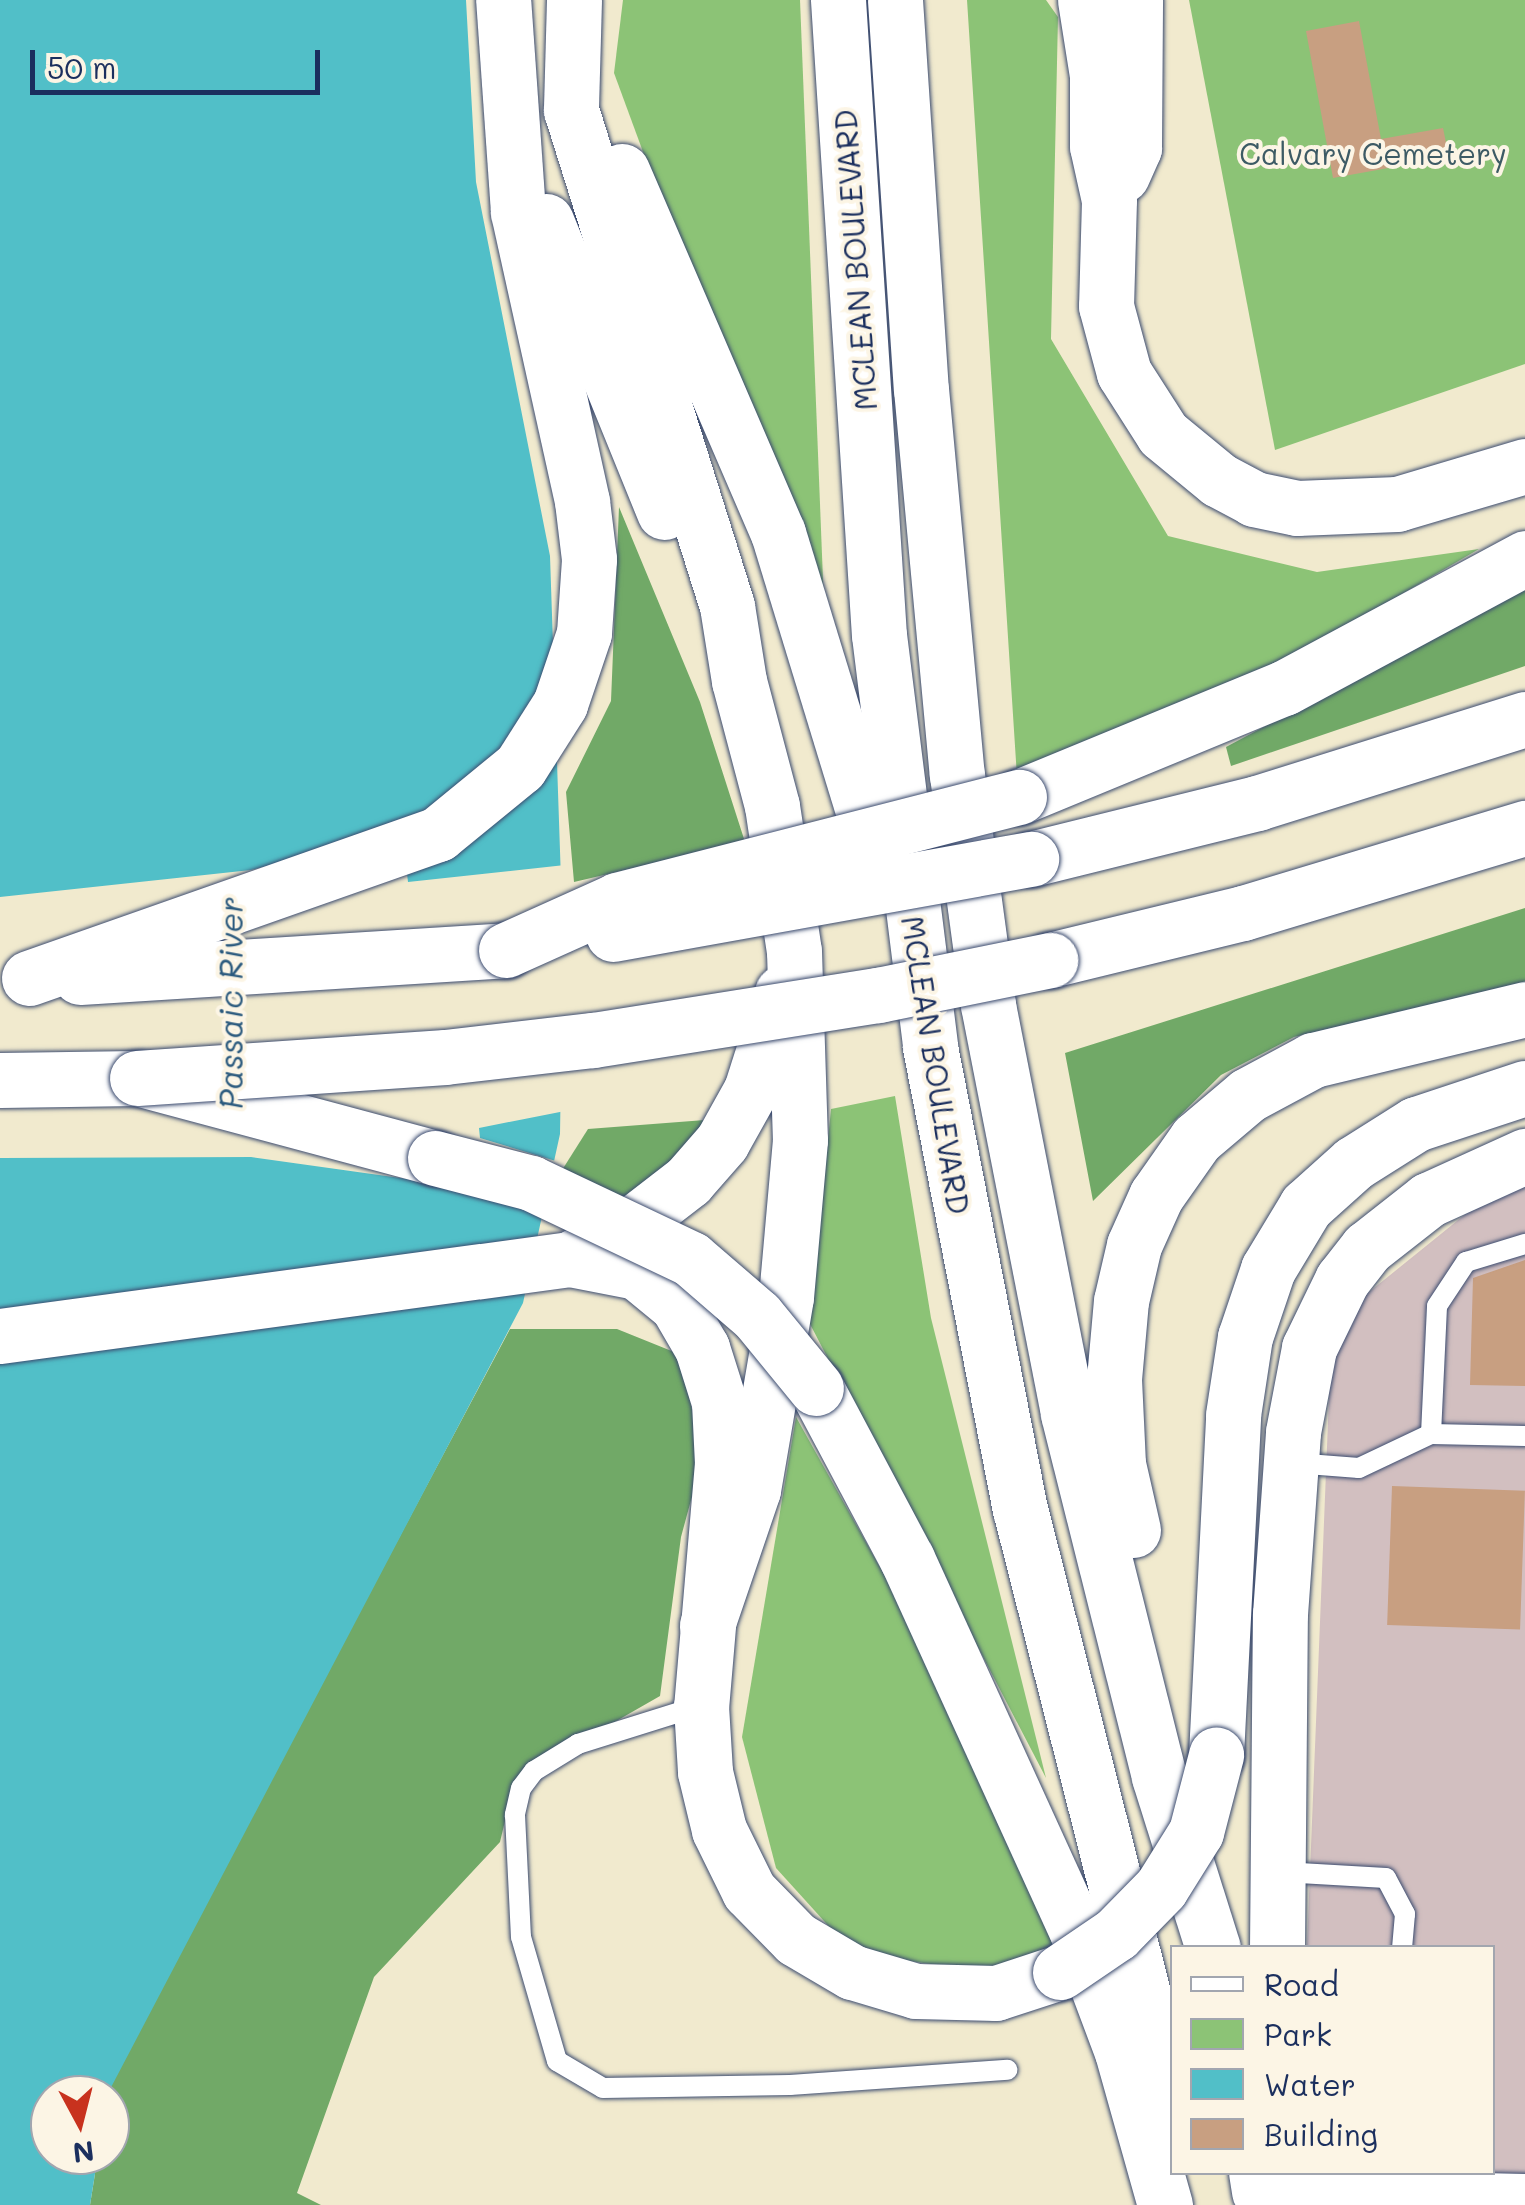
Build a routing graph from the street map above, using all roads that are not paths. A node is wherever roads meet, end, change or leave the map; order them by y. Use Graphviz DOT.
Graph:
graph roads {
  1 [pos="503,0"];
  2 [pos="574,0"];
  3 [pos="838,0"];
  4 [pos="895,0"];
  5 [pos="1085,0"];
  6 [pos="1135,0"];
  7 [pos="574,58"];
  8 [pos="518,153"];
  9 [pos="1109,200"];
  10 [pos="1525,430"];
  11 [pos="1525,466"];
  12 [pos="1342,509"];
  13 [pos="1525,558"];
  14 [pos="738,681"];
  15 [pos="1525,720"];
  16 [pos="1525,828"];
  17 [pos="506,950"];
  18 [pos="794,951"];
  19 [pos="14,978"];
  20 [pos="1525,1009"];
  21 [pos="930,1047"];
  22 [pos="137,1078"];
  23 [pos="0,1080"];
  24 [pos="1525,1088"];
  25 [pos="1525,1156"];
  26 [pos="1525,1244"];
  27 [pos="570,1259"];
  28 [pos="0,1336"];
  29 [pos="1431,1434"];
  30 [pos="1525,1436"];
  31 [pos="1292,1463"];
  32 [pos="707,1625"];
  33 [pos="701,1706"];
  34 [pos="1280,1872"];
  35 [pos="1208,1927"];
  36 [pos="1277,1945"];
  37 [pos="1402,1945"];
  38 [pos="1007,2070"];
  39 [pos="1170,2100"];
  40 [pos="1184,2175"];
  41 [pos="1259,2186"];
  42 [pos="1525,2198"];
  43 [pos="1165,2205"];
  44 [pos="1189,2205"];
  1 -- 8 [label="main road"];
  2 -- 7 [label="main road"];
  3 -- 21 [label="main road, MCLEAN BOULEVARD"];
  4 -- 35 [label="main road, MCLEAN BOULEVARD"];
  5 -- 9 [label="main road"];
  6 -- 9 [label="main road"];
  7 -- 14 [label="main road"];
  7 -- 21 [label="main road"];
  8 -- 14 [label="main road"];
  8 -- 19 [label="main road"];
  9 -- 12 [label="main road"];
  10 -- 12 [label="main road"];
  11 -- 12 [label="main road"];
  13 -- 17 [label="main road, bridge"];
  14 -- 18 [label="main road"];
  15 -- 17 [label="main road, bridge"];
  16 -- 22 [label="main road, bridge"];
  17 -- 19 [label="main road"];
  18 -- 27 [label="main road"];
  18 -- 32 [label="main road"];
  20 -- 35 [label="main road"];
  21 -- 39 [label="main road, MCLEAN BOULEVARD"];
  22 -- 23 [label="main road"];
  22 -- 43 [label="main road, bridge"];
  24 -- 33 [label="main road, bridge"];
  25 -- 31 [label="main road"];
  26 -- 29 [label="lane"];
  27 -- 28 [label="main road"];
  27 -- 32 [label="main road"];
  29 -- 30 [label="lane"];
  29 -- 31 [label="lane"];
  31 -- 34 [label="main road"];
  32 -- 33 [label="main road"];
  33 -- 38 [label="lane"];
  34 -- 36 [label="main road"];
  34 -- 37 [label="lane"];
  40 -- 44 [label="main road"];
  41 -- 42 [label="street"];
}
